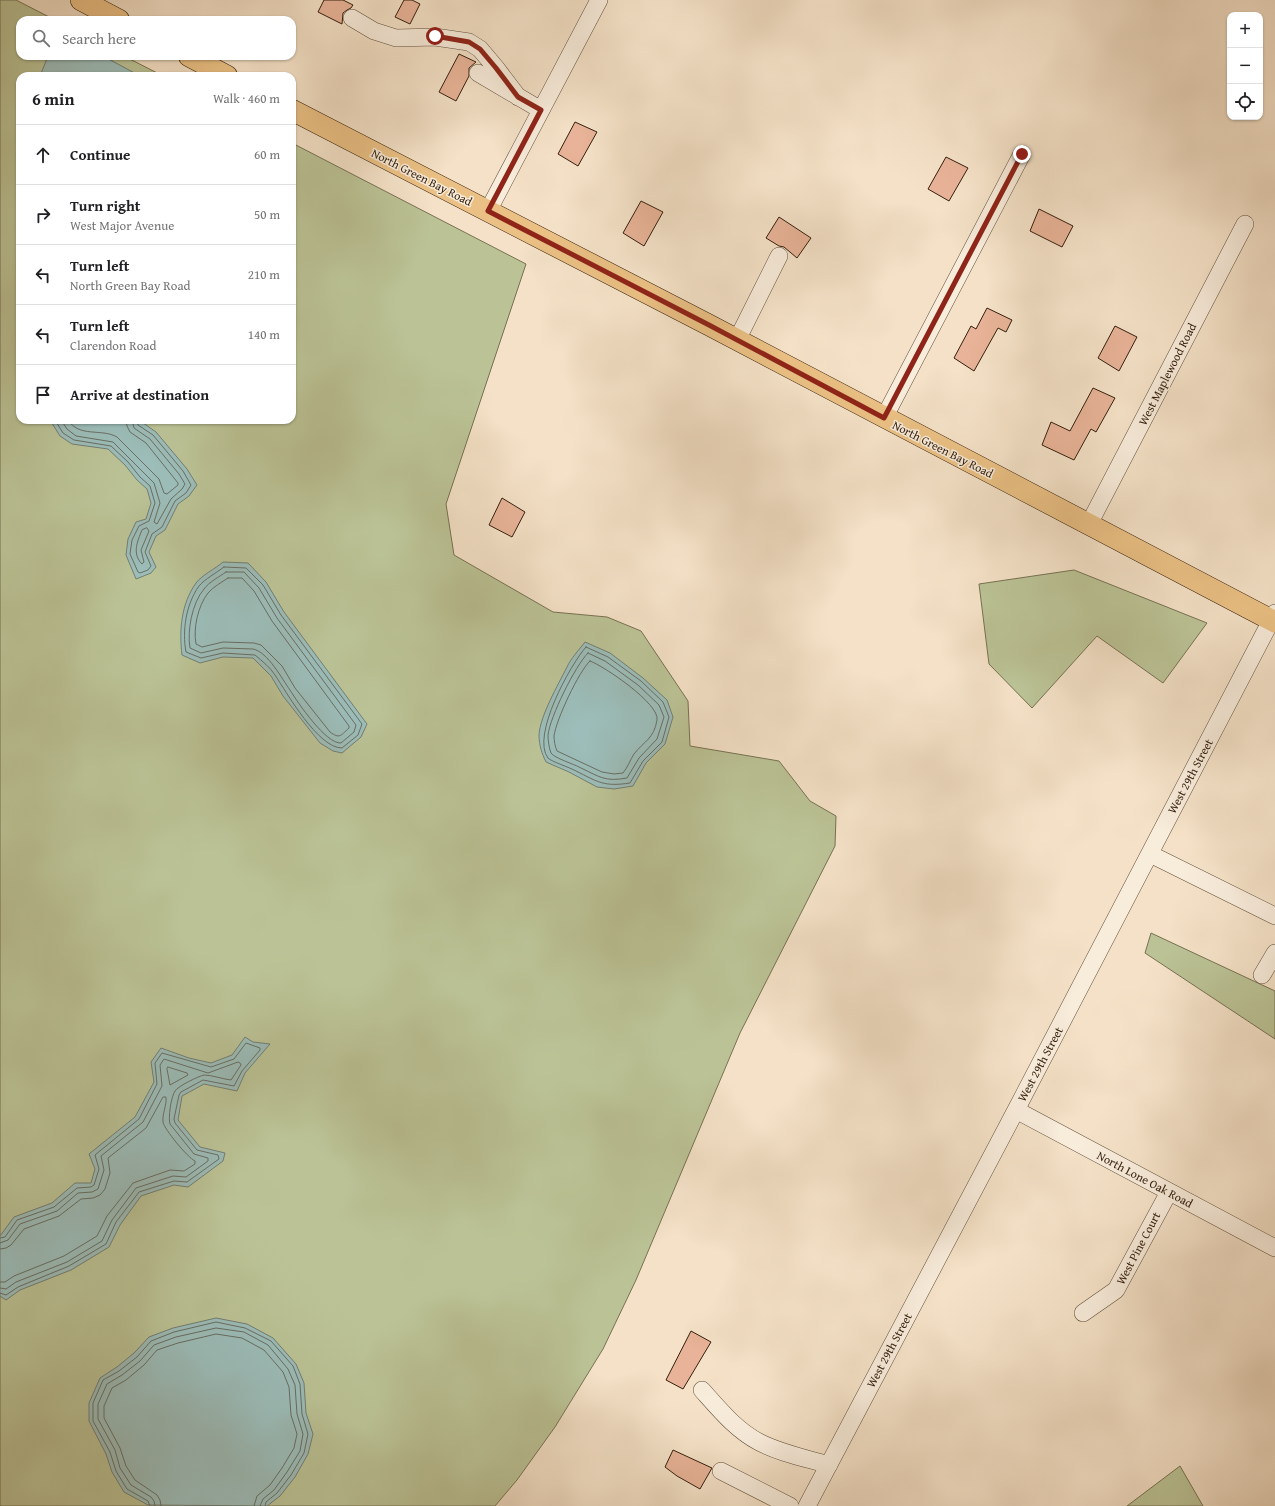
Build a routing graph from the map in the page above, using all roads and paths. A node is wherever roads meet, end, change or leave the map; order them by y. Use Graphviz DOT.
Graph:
graph roads {
  1 [pos="81,0"];
  2 [pos="599,0"];
  3 [pos="111,16"];
  4 [pos="352,18"];
  5 [pos="197,60"];
  6 [pos="219,72"];
  7 [pos="478,73"];
  8 [pos="518,97"];
  9 [pos="541,110"];
  10 [pos="296,112"];
  11 [pos="1022,154"];
  12 [pos="488,211"];
  13 [pos="1245,224"];
  14 [pos="779,256"];
  15 [pos="737,340"];
  16 [pos="884,418"];
  17 [pos="1089,524"];
  18 [pos="1274,618"];
  19 [pos="1150,854"];
  20 [pos="1275,916"];
  21 [pos="1275,952"];
  22 [pos="1262,975"];
  23 [pos="1016,1110"];
  24 [pos="1169,1192"];
  25 [pos="1275,1248"];
  26 [pos="1083,1313"];
  27 [pos="702,1390"];
  28 [pos="828,1465"];
  29 [pos="721,1471"];
  30 [pos="790,1506"];
  31 [pos="807,1506"];
  1 -- 3 [label="main road"];
  2 -- 9 [label="street"];
  4 -- 8 [label="street"];
  5 -- 6 [label="main road"];
  7 -- 8 [label="street"];
  8 -- 9 [label="street"];
  9 -- 12 [label="street"];
  10 -- 12 [label="main road, North Green Bay Road"];
  11 -- 16 [label="street"];
  12 -- 15 [label="main road, North Green Bay Road"];
  13 -- 17 [label="street, West Maplewood Road"];
  14 -- 15 [label="street"];
  15 -- 16 [label="main road, North Green Bay Road"];
  16 -- 17 [label="main road, North Green Bay Road"];
  17 -- 18 [label="main road, North Green Bay Road"];
  18 -- 19 [label="street, West 29th Street"];
  19 -- 20 [label="street"];
  19 -- 23 [label="street, West 29th Street"];
  21 -- 22 [label="street"];
  23 -- 24 [label="street, North Lone Oak Road"];
  23 -- 28 [label="street, West 29th Street"];
  24 -- 25 [label="street, North Lone Oak Road"];
  24 -- 26 [label="street, West Pine Court"];
  27 -- 28 [label="street"];
  28 -- 31 [label="street, West 29th Street"];
  29 -- 30 [label="street"];
}
